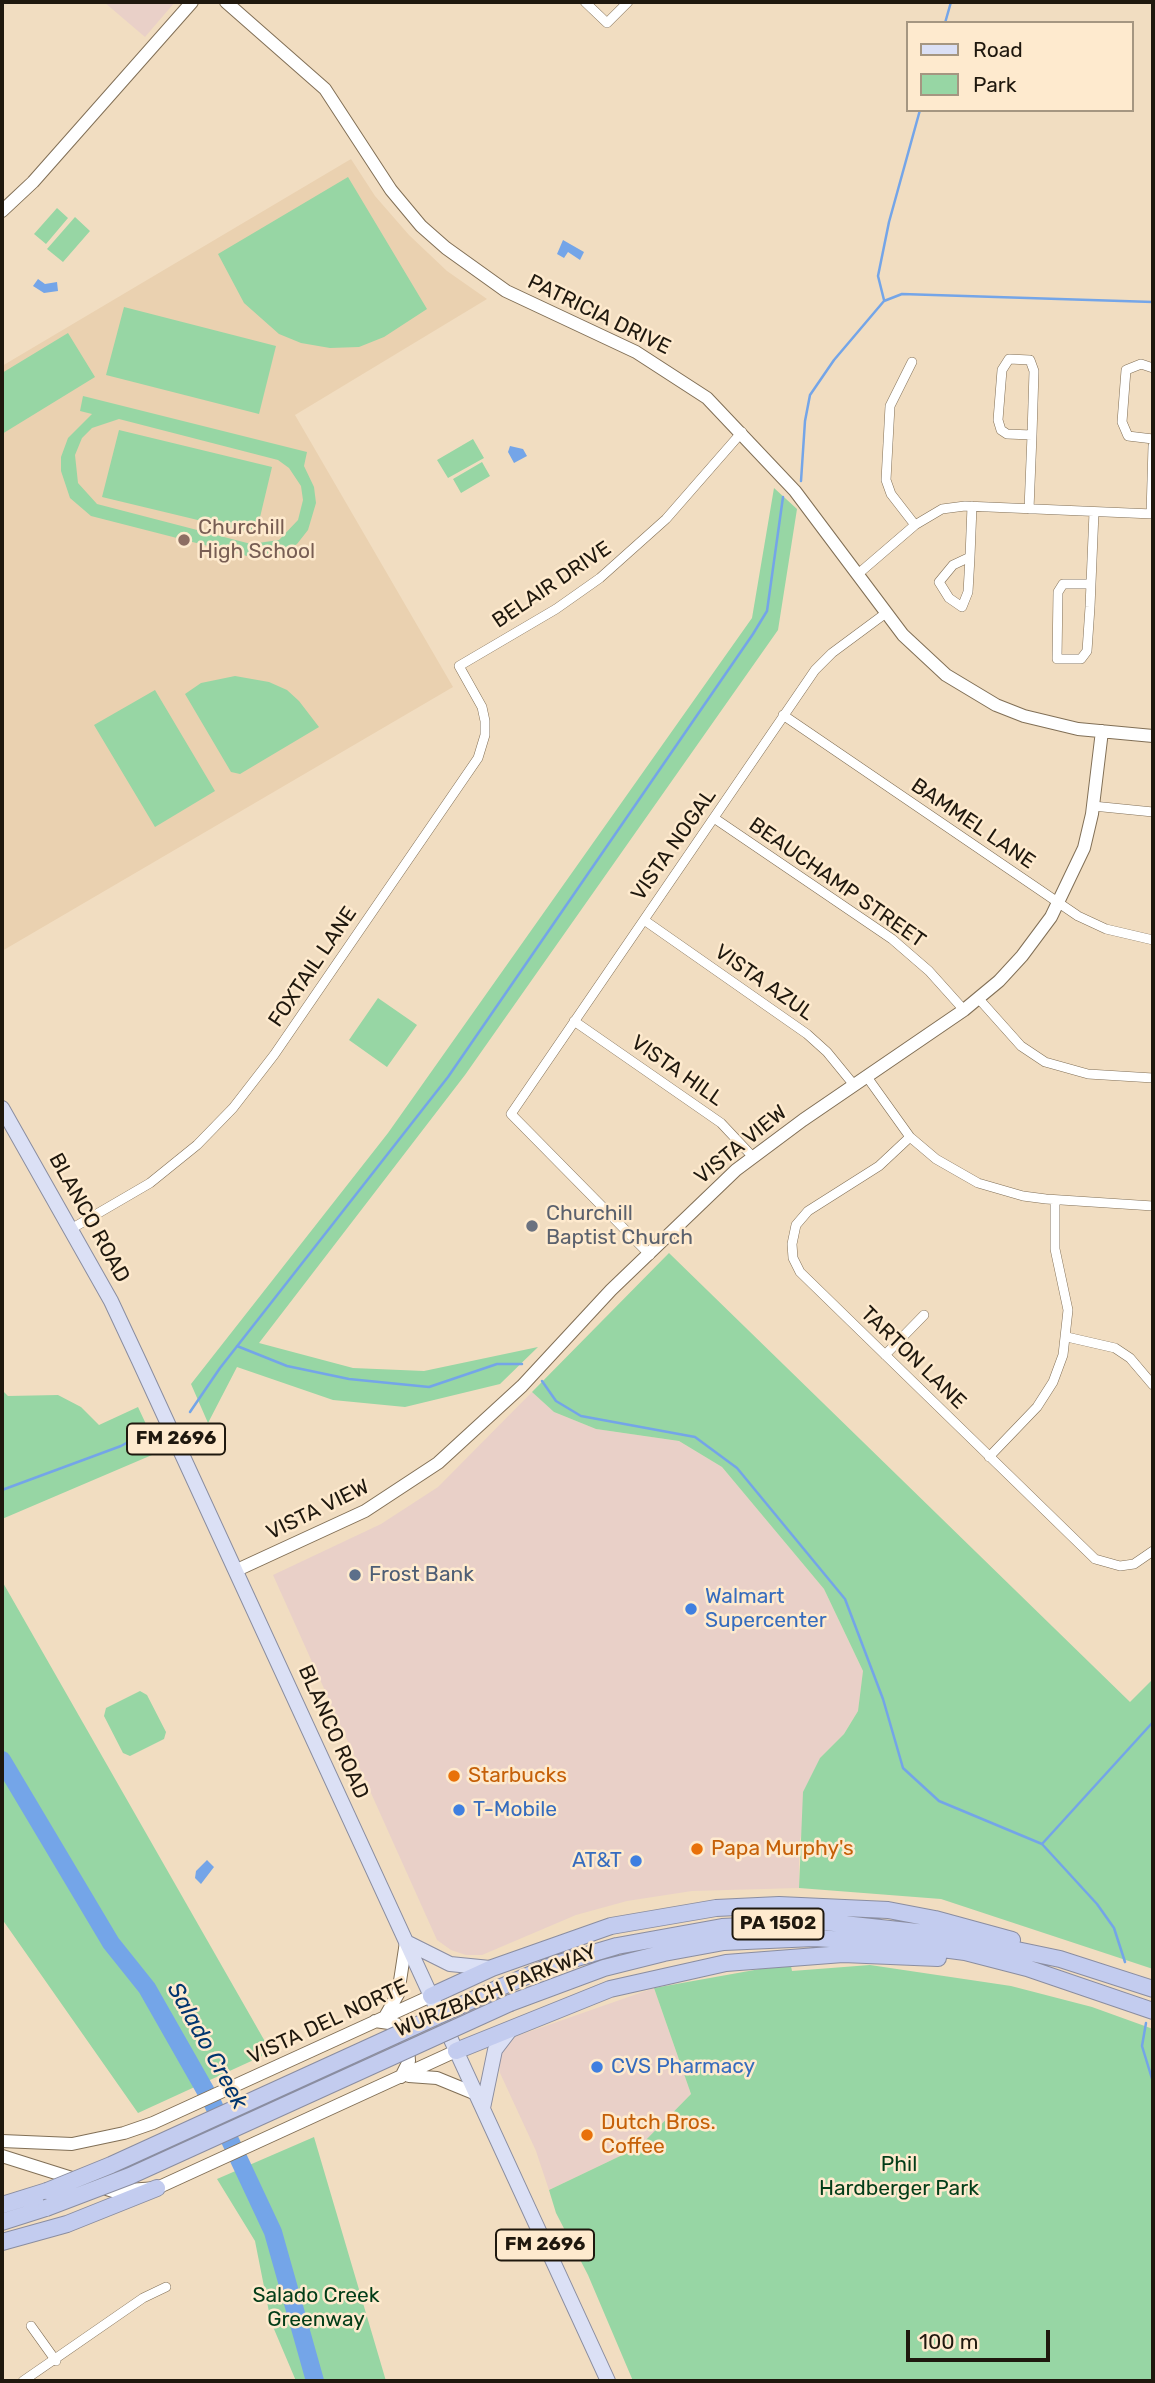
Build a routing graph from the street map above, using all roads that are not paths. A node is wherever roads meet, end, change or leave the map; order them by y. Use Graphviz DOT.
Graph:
graph roads {
  1 [pos="192,2"];
  2 [pos="226,2"];
  3 [pos="585,2"];
  4 [pos="628,2"];
  5 [pos="2,211"];
  6 [pos="912,362"];
  7 [pos="1153,368"];
  8 [pos="742,432"];
  9 [pos="1032,435"];
  10 [pos="1153,439"];
  11 [pos="1153,446"];
  12 [pos="972,506"];
  13 [pos="1028,509"];
  14 [pos="1094,512"];
  15 [pos="1152,514"];
  16 [pos="915,526"];
  17 [pos="970,556"];
  18 [pos="858,574"];
  19 [pos="1091,584"];
  20 [pos="886,612"];
  21 [pos="459,666"];
  22 [pos="783,715"];
  23 [pos="1102,732"];
  24 [pos="1153,736"];
  25 [pos="1093,806"];
  26 [pos="1153,812"];
  27 [pos="714,818"];
  28 [pos="1058,903"];
  29 [pos="644,920"];
  30 [pos="1153,940"];
  31 [pos="979,999"];
  32 [pos="964,1010"];
  33 [pos="575,1021"];
  34 [pos="867,1077"];
  35 [pos="1153,1078"];
  36 [pos="854,1085"];
  37 [pos="2,1108"];
  38 [pos="910,1137"];
  39 [pos="752,1156"];
  40 [pos="1055,1200"];
  41 [pos="1153,1206"];
  42 [pos="71,1229"];
  43 [pos="650,1255"];
  44 [pos="924,1315"];
  45 [pos="1067,1337"];
  46 [pos="885,1355"];
  47 [pos="1153,1385"];
  48 [pos="989,1457"];
  49 [pos="1153,1551"];
  50 [pos="237,1570"];
  51 [pos="406,1942"];
  52 [pos="1060,1959"];
  53 [pos="1027,1968"];
  54 [pos="487,1970"];
  55 [pos="1153,1989"];
  56 [pos="431,1996"];
  57 [pos="1153,2011"];
  58 [pos="381,2018"];
  59 [pos="512,2028"];
  60 [pos="456,2052"];
  61 [pos="401,2077"];
  62 [pos="476,2094"];
  63 [pos="482,2108"];
  64 [pos="2,2141"];
  65 [pos="2,2156"];
  66 [pos="157,2188"];
  67 [pos="2,2205"];
  68 [pos="2,2222"];
  69 [pos="2,2242"];
  70 [pos="166,2287"];
  71 [pos="31,2326"];
  72 [pos="56,2361"];
  73 [pos="23,2381"];
  74 [pos="608,2381"];
  1 -- 5 [label="street"];
  2 -- 8 [label="street, PATRICIA DRIVE"];
  3 -- 4 [label="street"];
  6 -- 16 [label="street"];
  7 -- 10 [label="street"];
  8 -- 18 [label="street, PATRICIA DRIVE"];
  8 -- 21 [label="street, BELAIR DRIVE"];
  9 -- 9 [label="street"];
  9 -- 13 [label="street"];
  11 -- 15 [label="street"];
  12 -- 13 [label="street"];
  12 -- 16 [label="street"];
  12 -- 17 [label="street"];
  13 -- 14 [label="street"];
  14 -- 15 [label="street"];
  14 -- 19 [label="street"];
  16 -- 18 [label="street"];
  17 -- 17 [label="street"];
  18 -- 20 [label="street, PATRICIA DRIVE"];
  19 -- 19 [label="street"];
  20 -- 22 [label="street, VISTA NOGAL"];
  20 -- 23 [label="street, PATRICIA DRIVE"];
  21 -- 42 [label="street, FOXTAIL LANE"];
  22 -- 27 [label="street, VISTA NOGAL"];
  22 -- 28 [label="street, BAMMEL LANE"];
  23 -- 24 [label="street, PATRICIA DRIVE"];
  23 -- 25 [label="street, VISTA VIEW"];
  25 -- 26 [label="street"];
  25 -- 28 [label="street, VISTA VIEW"];
  27 -- 29 [label="street, VISTA NOGAL"];
  27 -- 32 [label="street, BEAUCHAMP STREET"];
  28 -- 30 [label="street, BAMMEL LANE"];
  28 -- 31 [label="street, VISTA VIEW"];
  29 -- 33 [label="street, VISTA NOGAL"];
  29 -- 36 [label="street, VISTA AZUL"];
  31 -- 32 [label="street, VISTA VIEW"];
  31 -- 35 [label="street"];
  32 -- 34 [label="street, VISTA VIEW"];
  33 -- 39 [label="street, VISTA HILL"];
  33 -- 43 [label="street, VISTA NOGAL"];
  34 -- 36 [label="street, VISTA VIEW"];
  34 -- 38 [label="street"];
  36 -- 39 [label="street, VISTA VIEW"];
  37 -- 42 [label="main road, BLANCO ROAD / FM 2696"];
  38 -- 40 [label="street"];
  38 -- 46 [label="street, TARTON LANE"];
  39 -- 43 [label="street, VISTA VIEW"];
  40 -- 41 [label="street"];
  40 -- 45 [label="street"];
  42 -- 50 [label="main road, BLANCO ROAD / FM 2696"];
  43 -- 50 [label="street, VISTA VIEW"];
  44 -- 46 [label="street"];
  45 -- 47 [label="street"];
  45 -- 48 [label="street"];
  46 -- 48 [label="street, TARTON LANE"];
  48 -- 49 [label="street, TARTON LANE"];
  50 -- 51 [label="main road, BLANCO ROAD / FM 2696"];
  51 -- 54 [label="main road"];
  51 -- 56 [label="main road, BLANCO ROAD / FM 2696"];
  51 -- 58 [label="street"];
  52 -- 54 [label="highway"];
  52 -- 55 [label="highway, WURZBACH PARKWAY / PA 1502"];
  52 -- 67 [label="highway, WURZBACH PARKWAY / PA 1502, bridge"];
  53 -- 57 [label="highway, WURZBACH PARKWAY / PA 1502"];
  53 -- 59 [label="highway"];
  53 -- 68 [label="highway, WURZBACH PARKWAY / PA 1502, bridge"];
  54 -- 56 [label="highway"];
  54 -- 59 [label="highway"];
  56 -- 58 [label="street, VISTA DEL NORTE"];
  56 -- 60 [label="main road, BLANCO ROAD / FM 2696"];
  58 -- 61 [label="street"];
  58 -- 64 [label="street, VISTA DEL NORTE"];
  59 -- 60 [label="highway"];
  59 -- 63 [label="main road"];
  60 -- 61 [label="street, WURZBACH PARKWAY"];
  60 -- 62 [label="main road, BLANCO ROAD / FM 2696"];
  61 -- 62 [label="street"];
  61 -- 66 [label="street, WURZBACH PARKWAY"];
  62 -- 63 [label="main road, BLANCO ROAD / FM 2696"];
  63 -- 74 [label="main road, BLANCO ROAD / FM 2696"];
  65 -- 66 [label="street"];
  66 -- 69 [label="highway"];
  70 -- 72 [label="street"];
  71 -- 72 [label="street"];
  72 -- 73 [label="street"];
}
